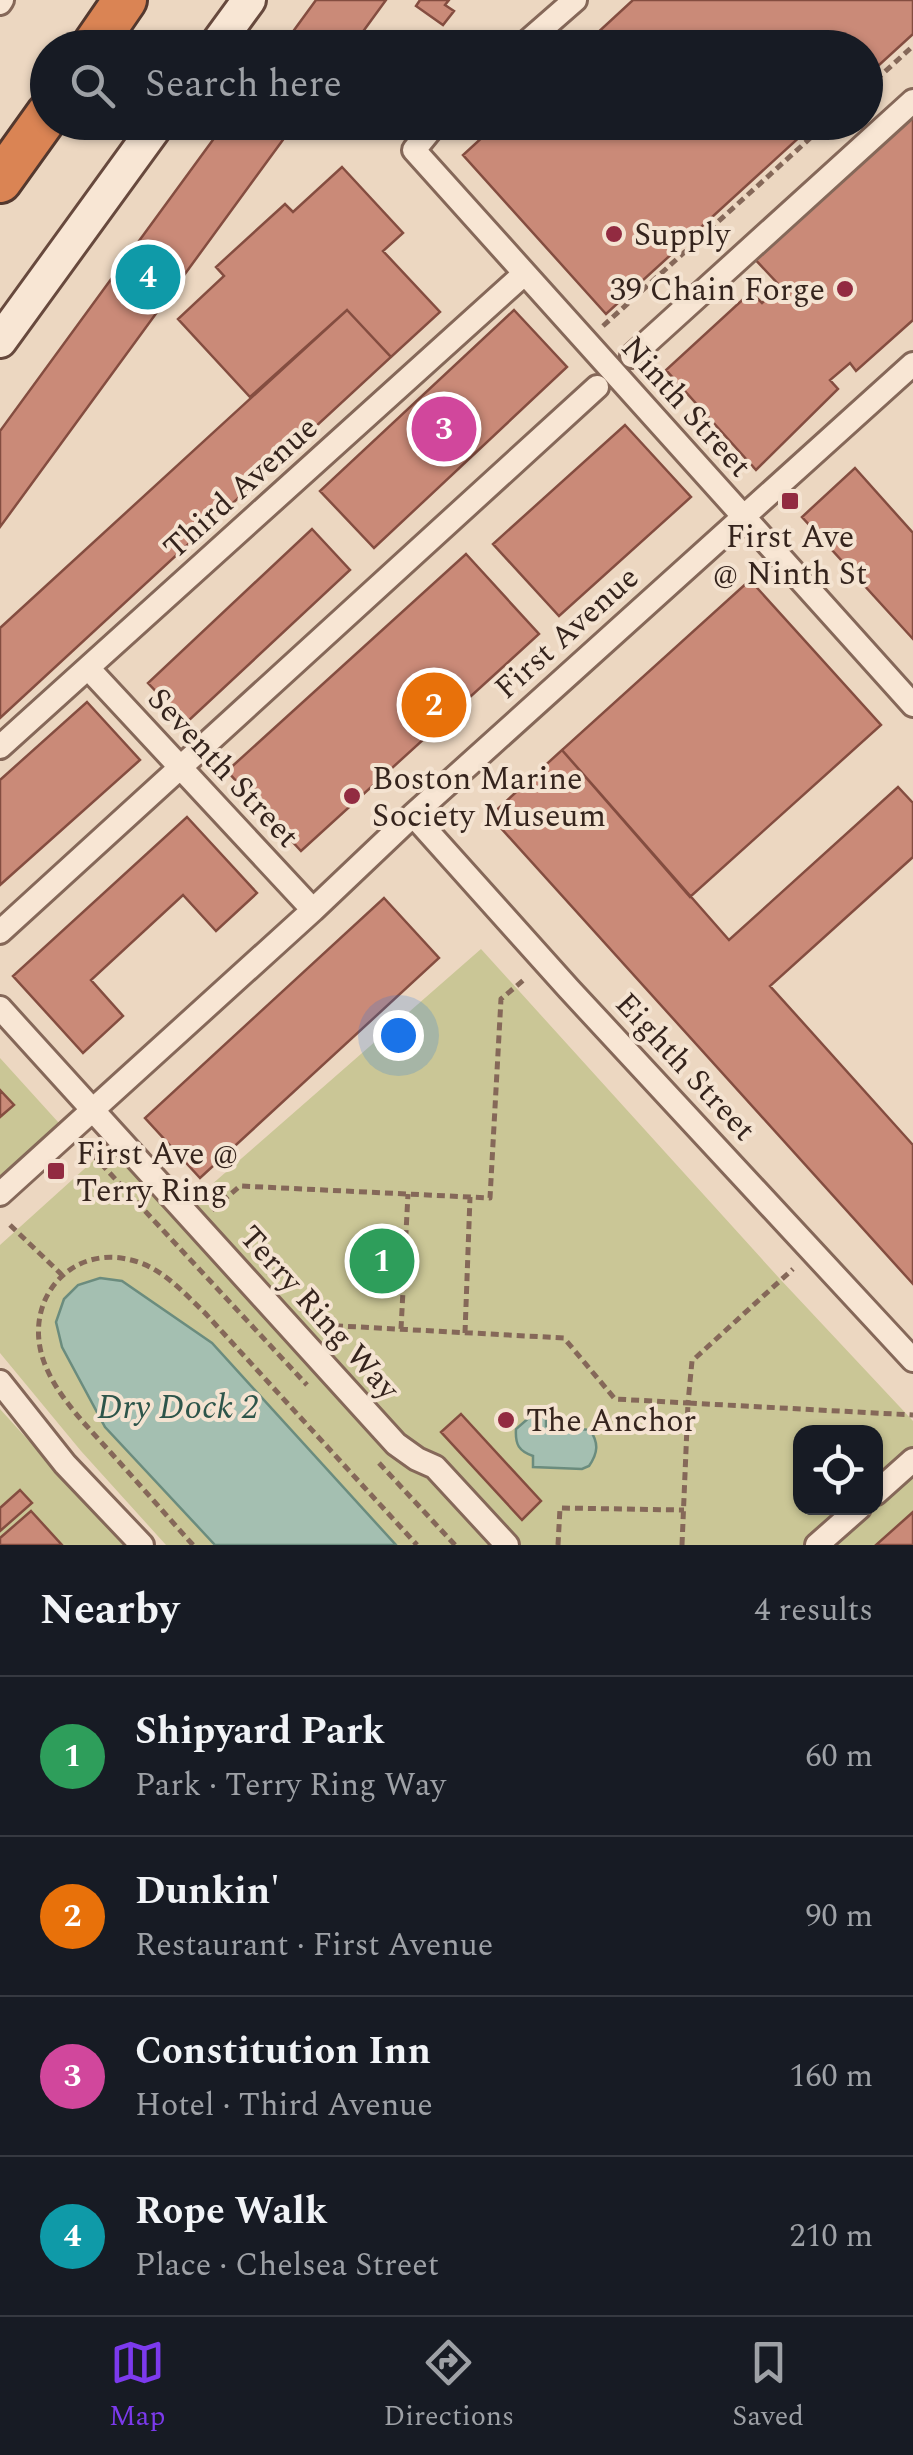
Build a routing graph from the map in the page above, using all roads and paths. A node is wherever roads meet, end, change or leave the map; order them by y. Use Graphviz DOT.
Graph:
graph roads {
  1 [pos="126,0"];
  2 [pos="250,0"];
  3 [pos="576,0"];
  4 [pos="105,30"];
  5 [pos="228,30"];
  6 [pos="541,30"];
  7 [pos="913,46"];
  8 [pos="883,73"];
  9 [pos="913,101"];
  10 [pos="883,128"];
  11 [pos="30,137"];
  12 [pos="146,140"];
  13 [pos="422,140"];
  14 [pos="808,140"];
  15 [pos="870,140"];
  16 [pos="0,179"];
  17 [pos="524,274"];
  18 [pos="603,326"];
  19 [pos="0,340"];
  20 [pos="632,356"];
  21 [pos="913,364"];
  22 [pos="598,387"];
  23 [pos="743,517"];
  24 [pos="88,668"];
  25 [pos="913,706"];
  26 [pos="0,747"];
  27 [pos="181,768"];
  28 [pos="413,815"];
  29 [pos="313,910"];
  30 [pos="0,932"];
  31 [pos="527,977"];
  32 [pos="0,1008"];
  33 [pos="93,1110"];
  34 [pos="92,1154"];
  35 [pos="0,1194"];
  36 [pos="408,1194"];
  37 [pos="470,1197"];
  38 [pos="210,1212"];
  39 [pos="10,1225"];
  40 [pos="793,1269"];
  41 [pos="61,1274"];
  42 [pos="314,1325"];
  43 [pos="402,1329"];
  44 [pos="465,1333"];
  45 [pos="913,1360"];
  46 [pos="0,1382"];
  47 [pos="315,1394"];
  48 [pos="688,1403"];
  49 [pos="913,1415"];
  50 [pos="368,1450"];
  51 [pos="913,1460"];
  52 [pos="883,1487"];
  53 [pos="684,1510"];
  54 [pos="851,1515"];
  55 [pos="142,1545"];
  56 [pos="193,1545"];
  57 [pos="417,1545"];
  58 [pos="456,1545"];
  59 [pos="508,1545"];
  60 [pos="558,1545"];
  61 [pos="682,1545"];
  62 [pos="817,1545"];
  1 -- 4 [label="highway"];
  2 -- 5 [label="main road"];
  3 -- 6 [label="street"];
  7 -- 8 [label="path"];
  9 -- 10 [label="street"];
  11 -- 16 [label="highway"];
  12 -- 19 [label="main road"];
  13 -- 17 [label="street, Ninth Street"];
  14 -- 18 [label="path"];
  15 -- 20 [label="street"];
  17 -- 23 [label="street, Ninth Street"];
  17 -- 24 [label="street, Third Avenue"];
  21 -- 23 [label="street, First Avenue"];
  22 -- 27 [label="street"];
  23 -- 25 [label="street, Ninth Street"];
  23 -- 28 [label="street, First Avenue"];
  24 -- 26 [label="street, Third Avenue"];
  24 -- 27 [label="street, Seventh Street"];
  27 -- 29 [label="street, Seventh Street"];
  27 -- 30 [label="street"];
  28 -- 29 [label="street, First Avenue"];
  28 -- 45 [label="street, Eighth Street"];
  29 -- 33 [label="street, First Avenue"];
  31 -- 37 [label="path"];
  32 -- 33 [label="street, Terry Ring Way"];
  33 -- 35 [label="street, First Avenue"];
  33 -- 59 [label="street, Terry Ring Way"];
  34 -- 47 [label="path"];
  36 -- 37 [label="path"];
  36 -- 38 [label="path"];
  36 -- 43 [label="path"];
  37 -- 44 [label="path"];
  39 -- 41 [label="path"];
  40 -- 48 [label="path"];
  41 -- 56 [label="path"];
  41 -- 57 [label="path"];
  42 -- 43 [label="path"];
  43 -- 44 [label="path"];
  44 -- 48 [label="path"];
  46 -- 55 [label="street"];
  48 -- 49 [label="path"];
  48 -- 53 [label="path"];
  50 -- 58 [label="path"];
  51 -- 52 [label="street"];
  53 -- 60 [label="path"];
  53 -- 61 [label="path"];
  54 -- 62 [label="street"];
}
